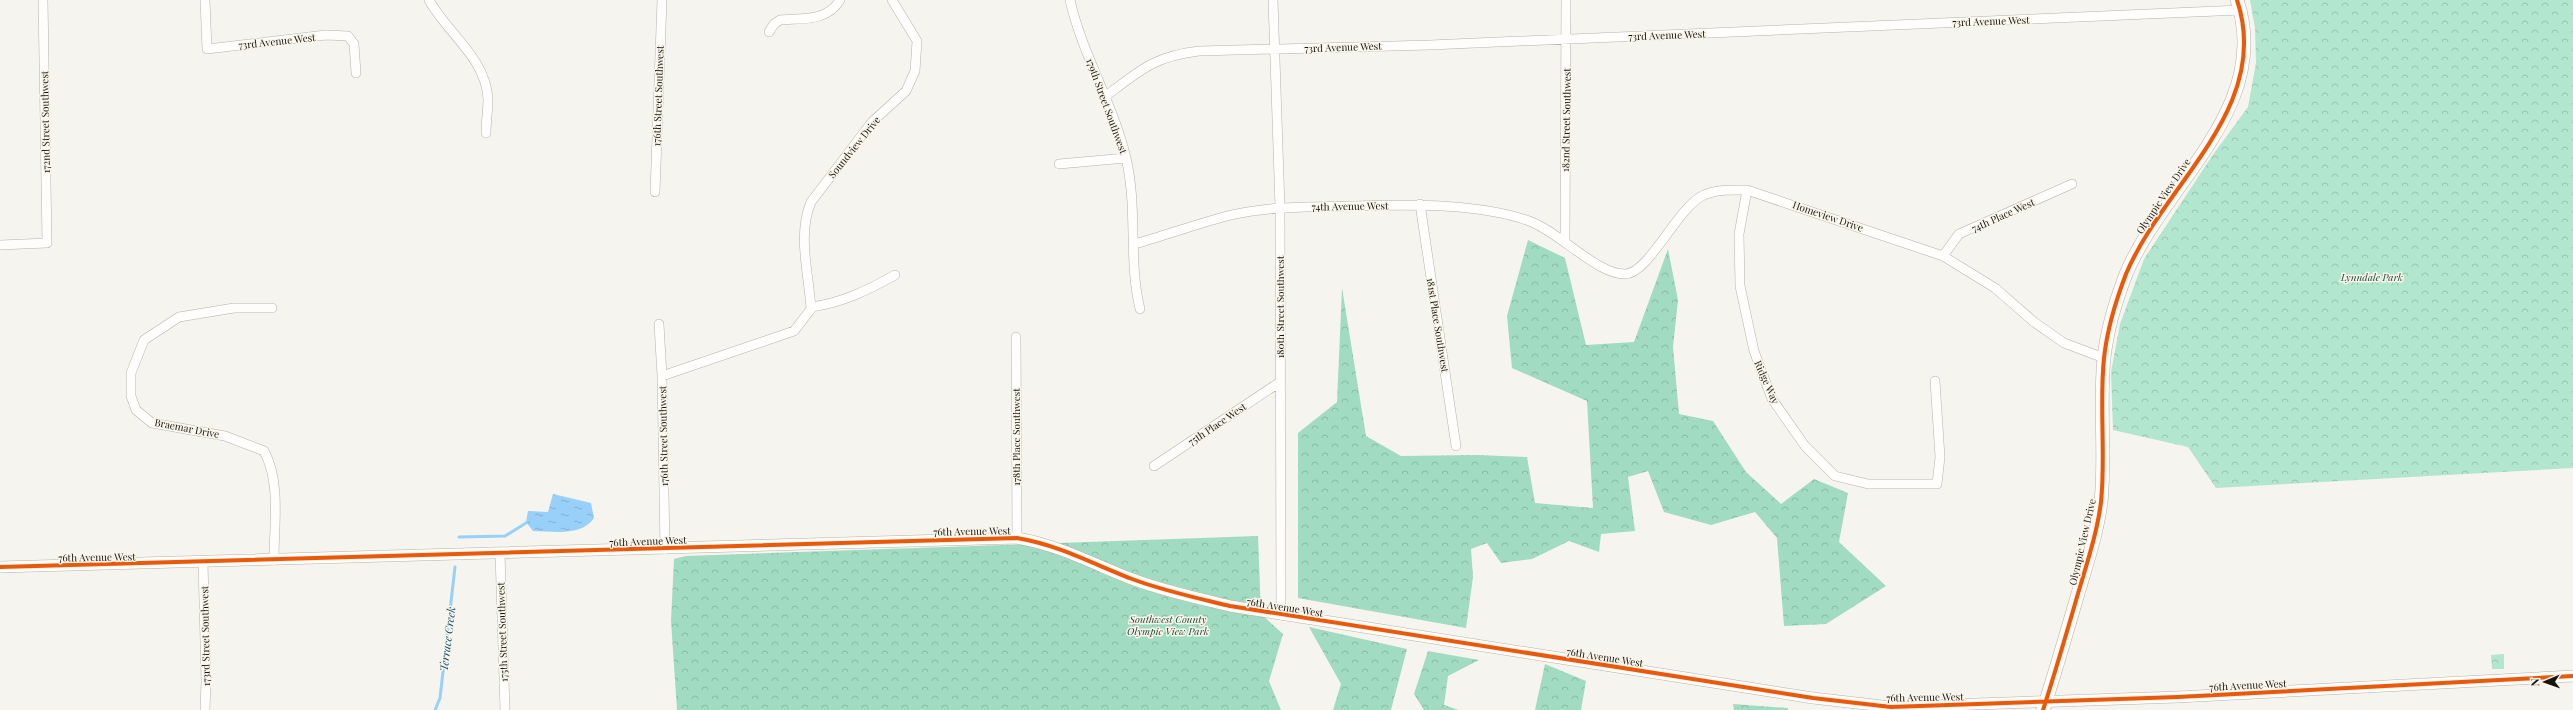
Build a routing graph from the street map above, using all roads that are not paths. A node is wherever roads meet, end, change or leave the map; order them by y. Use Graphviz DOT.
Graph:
graph roads {
  1 [pos="42,0"];
  2 [pos="205,0"];
  3 [pos="429,0"];
  4 [pos="662,0"];
  5 [pos="840,0"];
  6 [pos="892,0"];
  7 [pos="1070,0"];
  8 [pos="1273,0"];
  9 [pos="1566,0"];
  10 [pos="2239,5"];
  11 [pos="769,32"];
  12 [pos="1567,39"];
  13 [pos="1273,50"];
  14 [pos="356,73"];
  15 [pos="1106,96"];
  16 [pos="486,133"];
  17 [pos="1126,158"];
  18 [pos="1059,164"];
  19 [pos="2072,184"];
  20 [pos="1747,190"];
  21 [pos="655,192"];
  22 [pos="1420,204"];
  23 [pos="1280,207"];
  24 [pos="1565,240"];
  25 [pos="1135,244"];
  26 [pos="0,245"];
  27 [pos="1943,256"];
  28 [pos="895,275"];
  29 [pos="811,307"];
  30 [pos="272,308"];
  31 [pos="1140,309"];
  32 [pos="659,324"];
  33 [pos="1016,337"];
  34 [pos="2104,358"];
  35 [pos="662,376"];
  36 [pos="1280,382"];
  37 [pos="1935,382"];
  38 [pos="1456,446"];
  39 [pos="1154,466"];
  40 [pos="1017,538"];
  41 [pos="665,549"];
  42 [pos="500,553"];
  43 [pos="274,560"];
  44 [pos="204,562"];
  45 [pos="0,567"];
  46 [pos="1280,615"];
  47 [pos="2573,676"];
  48 [pos="2044,706"];
  49 [pos="205,710"];
  50 [pos="505,710"];
  1 -- 26 [label="street, 172nd Street Southwest"];
  2 -- 14 [label="street, 73rd Avenue West"];
  3 -- 16 [label="street"];
  4 -- 21 [label="street, 176th Street Southwest"];
  5 -- 11 [label="street"];
  6 -- 29 [label="street, Soundview Drive"];
  7 -- 15 [label="street, 179th Street Southwest"];
  8 -- 13 [label="street, 180th Street Southwest"];
  9 -- 12 [label="street, 182nd Street Southwest"];
  10 -- 12 [label="street, 73rd Avenue West"];
  10 -- 34 [label="main road, Olympic View Drive"];
  12 -- 13 [label="street, 73rd Avenue West"];
  12 -- 24 [label="street, 182nd Street Southwest"];
  13 -- 15 [label="street, 73rd Avenue West"];
  13 -- 23 [label="street, 180th Street Southwest"];
  15 -- 17 [label="street, 179th Street Southwest"];
  17 -- 18 [label="street"];
  17 -- 25 [label="street, 179th Street Southwest"];
  19 -- 27 [label="street, 74th Place West"];
  20 -- 24 [label="street, Homeview Drive"];
  20 -- 27 [label="street, Homeview Drive"];
  20 -- 37 [label="street, Ridge Way"];
  22 -- 23 [label="street, 74th Avenue West"];
  22 -- 24 [label="street, 74th Avenue West"];
  22 -- 38 [label="street, 181st Place Southwest"];
  23 -- 25 [label="street, 74th Avenue West"];
  23 -- 36 [label="street, 180th Street Southwest"];
  25 -- 31 [label="street, 179th Street Southwest"];
  27 -- 34 [label="street, Homeview Drive"];
  28 -- 29 [label="street"];
  29 -- 35 [label="street"];
  30 -- 43 [label="street, Braemar Drive"];
  32 -- 35 [label="street, 176th Street Southwest"];
  33 -- 40 [label="street, 178th Place Southwest"];
  34 -- 48 [label="main road, Olympic View Drive"];
  35 -- 41 [label="street, 176th Street Southwest"];
  36 -- 39 [label="street, 75th Place West"];
  36 -- 46 [label="street, 180th Street Southwest"];
  40 -- 41 [label="street, 76th Avenue West"];
  40 -- 46 [label="street, 76th Avenue West"];
  41 -- 42 [label="street, 76th Avenue West"];
  42 -- 43 [label="street, 76th Avenue West"];
  42 -- 50 [label="street, 175th Street Southwest"];
  43 -- 44 [label="street, 76th Avenue West"];
  44 -- 45 [label="street, 76th Avenue West"];
  44 -- 49 [label="street, 173rd Street Southwest"];
  46 -- 48 [label="street, 76th Avenue West"];
  47 -- 48 [label="street, 76th Avenue West"];
}
